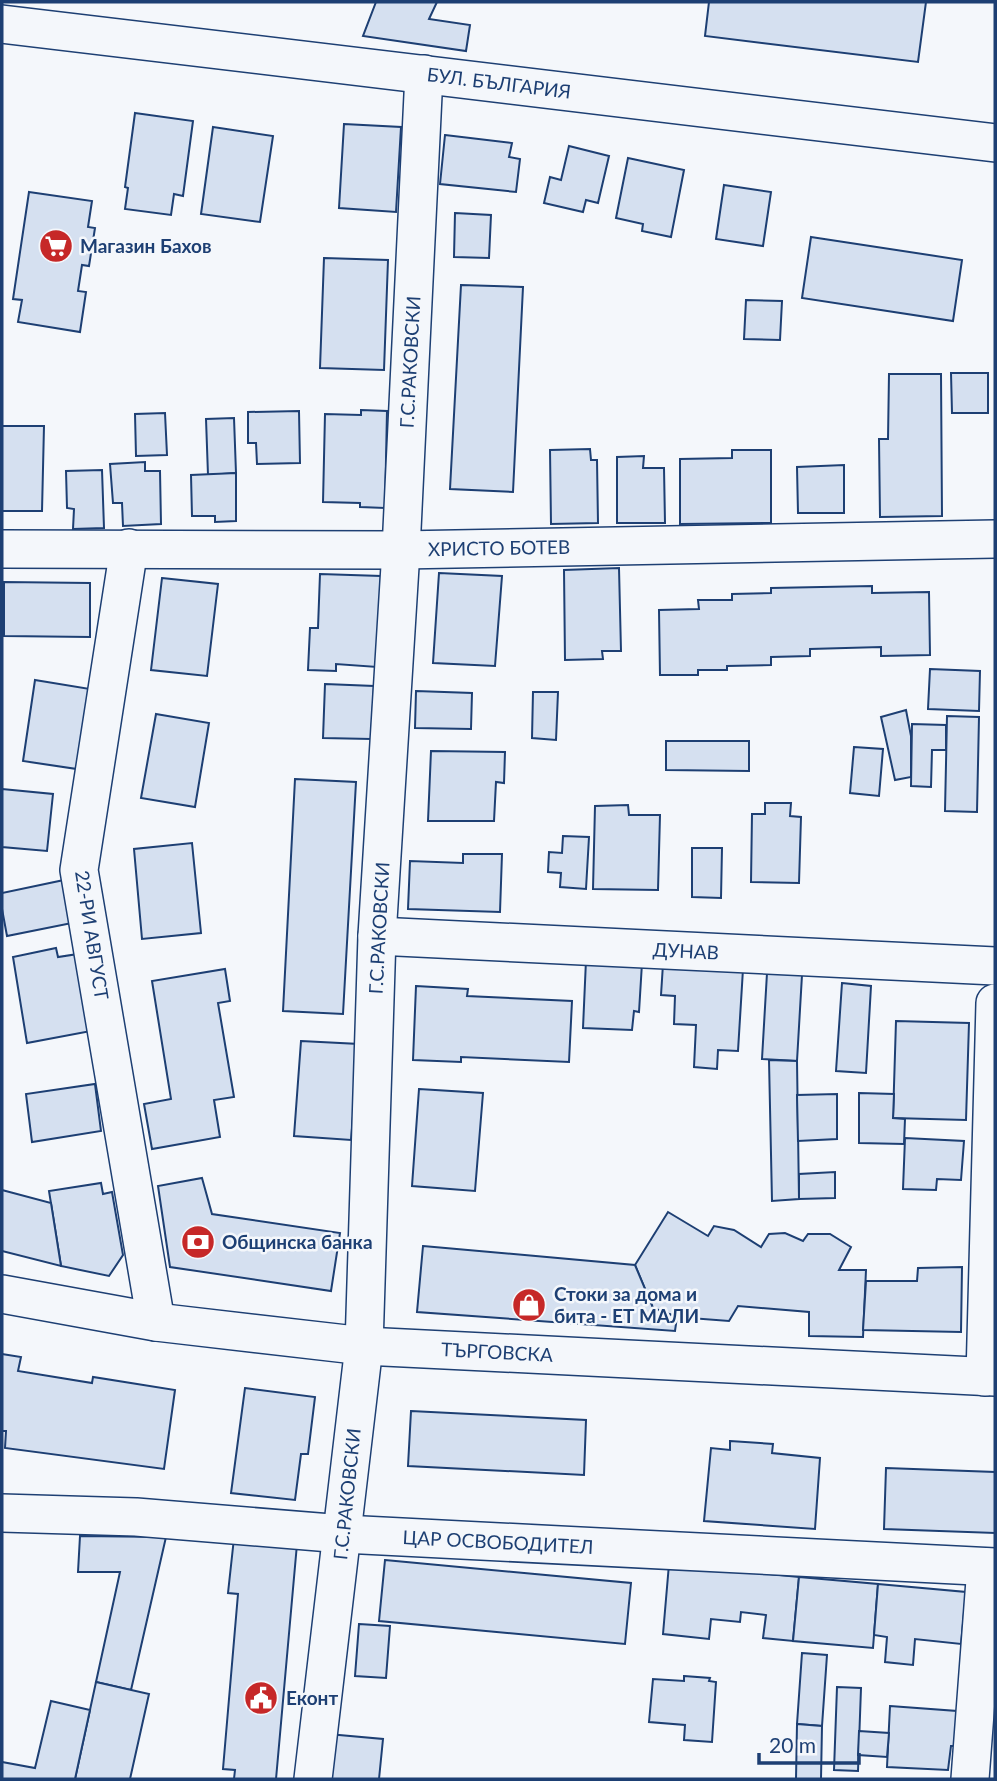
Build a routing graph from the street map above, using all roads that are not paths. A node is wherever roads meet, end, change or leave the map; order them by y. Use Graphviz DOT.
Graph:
graph roads {
  1 [pos="2,24"];
  2 [pos="424,74"];
  3 [pos="995,143"];
  4 [pos="995,539"];
  5 [pos="129,548"];
  6 [pos="2,549"];
  7 [pos="401,550"];
  8 [pos="377,936"];
  9 [pos="995,966"];
  10 [pos="995,1003"];
  11 [pos="2,1294"];
  12 [pos="156,1322"];
  13 [pos="364,1346"];
  14 [pos="990,1377"];
  15 [pos="2,1513"];
  16 [pos="343,1534"];
  17 [pos="990,1567"];
  18 [pos="313,1779"];
  19 [pos="970,1779"];
  1 -- 2 [label="street, БУЛ. БЪЛГАРИЯ"];
  2 -- 3 [label="street, БУЛ. БЪЛГАРИЯ"];
  2 -- 7 [label="street, Г.С.РАКОВСКИ"];
  4 -- 7 [label="street, ХРИСТО БОТЕВ"];
  5 -- 6 [label="street, ХРИСТО БОТЕВ"];
  5 -- 7 [label="street, ХРИСТО БОТЕВ"];
  5 -- 12 [label="street, 22-РИ АВГУСТ"];
  7 -- 8 [label="street, Г.С.РАКОВСКИ"];
  8 -- 9 [label="street, ДУНАВ"];
  8 -- 13 [label="street, Г.С.РАКОВСКИ"];
  10 -- 14 [label="street"];
  11 -- 12 [label="street, ТЪРГОВСКА"];
  12 -- 13 [label="street, ТЪРГОВСКА"];
  13 -- 14 [label="street, ТЪРГОВСКА"];
  13 -- 16 [label="street, Г.С.РАКОВСКИ"];
  15 -- 16 [label="street, ЦАР ОСВОБОДИТЕЛ"];
  16 -- 17 [label="street, ЦАР ОСВОБОДИТЕЛ"];
  16 -- 18 [label="street, Г.С.РАКОВСКИ"];
  17 -- 19 [label="street"];
}
